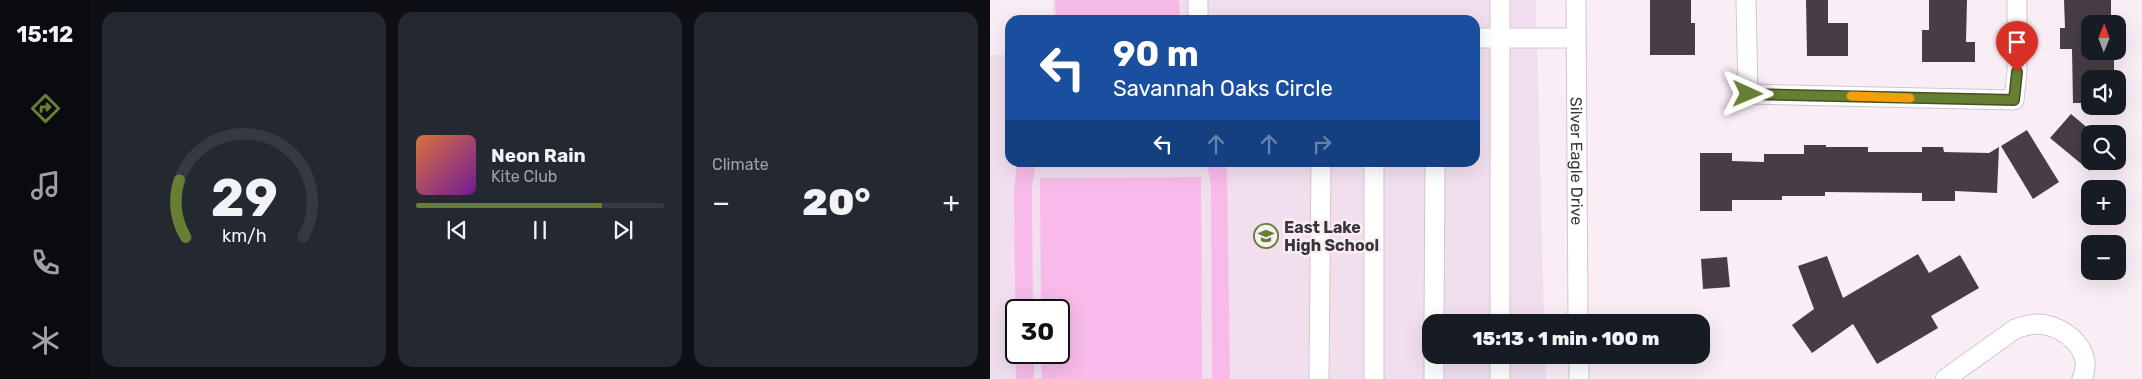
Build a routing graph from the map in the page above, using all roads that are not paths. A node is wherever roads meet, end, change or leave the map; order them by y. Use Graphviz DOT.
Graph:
graph roads {
  1 [pos="1198,0"];
  2 [pos="1500,0"];
  3 [pos="1576,0"];
  4 [pos="1746,0"];
  5 [pos="2017,0"];
  6 [pos="1198,15"];
  7 [pos="1480,38"];
  8 [pos="1500,38"];
  9 [pos="1576,38"];
  10 [pos="1321,167"];
  11 [pos="1374,167"];
  12 [pos="1434,167"];
  13 [pos="1434,314"];
  14 [pos="1500,314"];
  15 [pos="1578,314"];
  16 [pos="1434,364"];
  17 [pos="1500,364"];
  18 [pos="1579,364"];
  19 [pos="1950,377"];
  20 [pos="1319,379"];
  21 [pos="1374,379"];
  22 [pos="1434,379"];
  23 [pos="1500,379"];
  24 [pos="1579,379"];
  25 [pos="2082,379"];
  1 -- 6 [label="street"];
  2 -- 8 [label="street"];
  3 -- 9 [label="street, Silver Eagle Drive"];
  4 -- 5 [label="street"];
  7 -- 8 [label="street"];
  8 -- 9 [label="street"];
  8 -- 14 [label="street"];
  9 -- 15 [label="street, Silver Eagle Drive"];
  10 -- 20 [label="street"];
  11 -- 21 [label="street"];
  12 -- 13 [label="street"];
  16 -- 22 [label="street"];
  17 -- 23 [label="street"];
  18 -- 24 [label="street"];
  19 -- 25 [label="street"];
}
